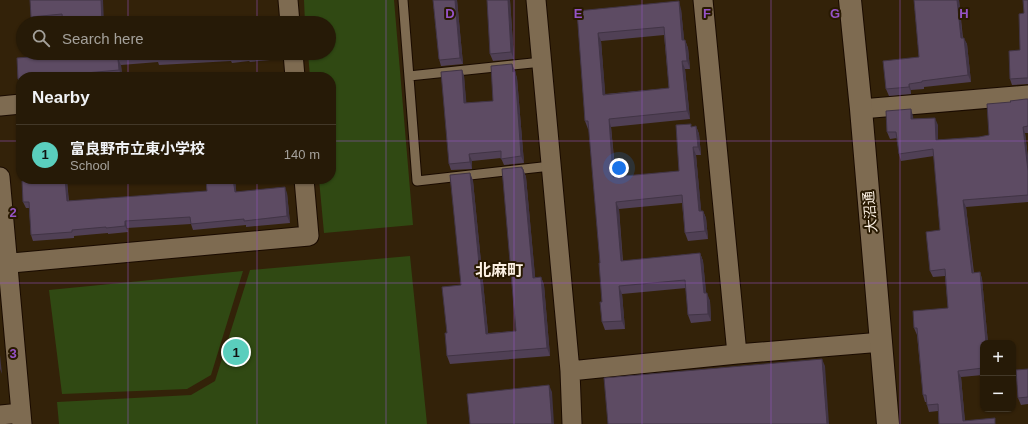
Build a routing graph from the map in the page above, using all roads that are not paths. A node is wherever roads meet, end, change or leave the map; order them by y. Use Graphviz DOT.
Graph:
graph roads {
  1 [pos="288,0"];
  2 [pos="403,0"];
  3 [pos="536,0"];
  4 [pos="703,0"];
  5 [pos="850,0"];
  6 [pos="289,16"];
  7 [pos="294,60"];
  8 [pos="542,62"];
  9 [pos="295,72"];
  10 [pos="409,76"];
  11 [pos="1028,95"];
  12 [pos="16,104"];
  13 [pos="0,106"];
  14 [pos="861,110"];
  15 [pos="551,166"];
  16 [pos="0,176"];
  17 [pos="304,184"];
  18 [pos="4,264"];
  19 [pos="882,342"];
  20 [pos="737,354"];
  21 [pos="570,371"];
  22 [pos="0,415"];
  23 [pos="21,418"];
  24 [pos="572,424"];
  25 [pos="888,424"];
  1 -- 6 [label="street"];
  2 -- 10 [label="lane"];
  3 -- 8 [label="street"];
  4 -- 20 [label="street"];
  5 -- 14 [label="street, 大沼通"];
  7 -- 9 [label="street"];
  8 -- 10 [label="lane"];
  8 -- 15 [label="street"];
  10 -- 15 [label="lane"];
  11 -- 14 [label="street"];
  12 -- 13 [label="street"];
  14 -- 19 [label="street, 大沼通"];
  15 -- 21 [label="street"];
  16 -- 18 [label="street"];
  17 -- 18 [label="street"];
  18 -- 23 [label="street"];
  19 -- 20 [label="street"];
  19 -- 25 [label="street, 大沼通"];
  20 -- 21 [label="street"];
  21 -- 24 [label="street"];
  22 -- 23 [label="street"];
}
